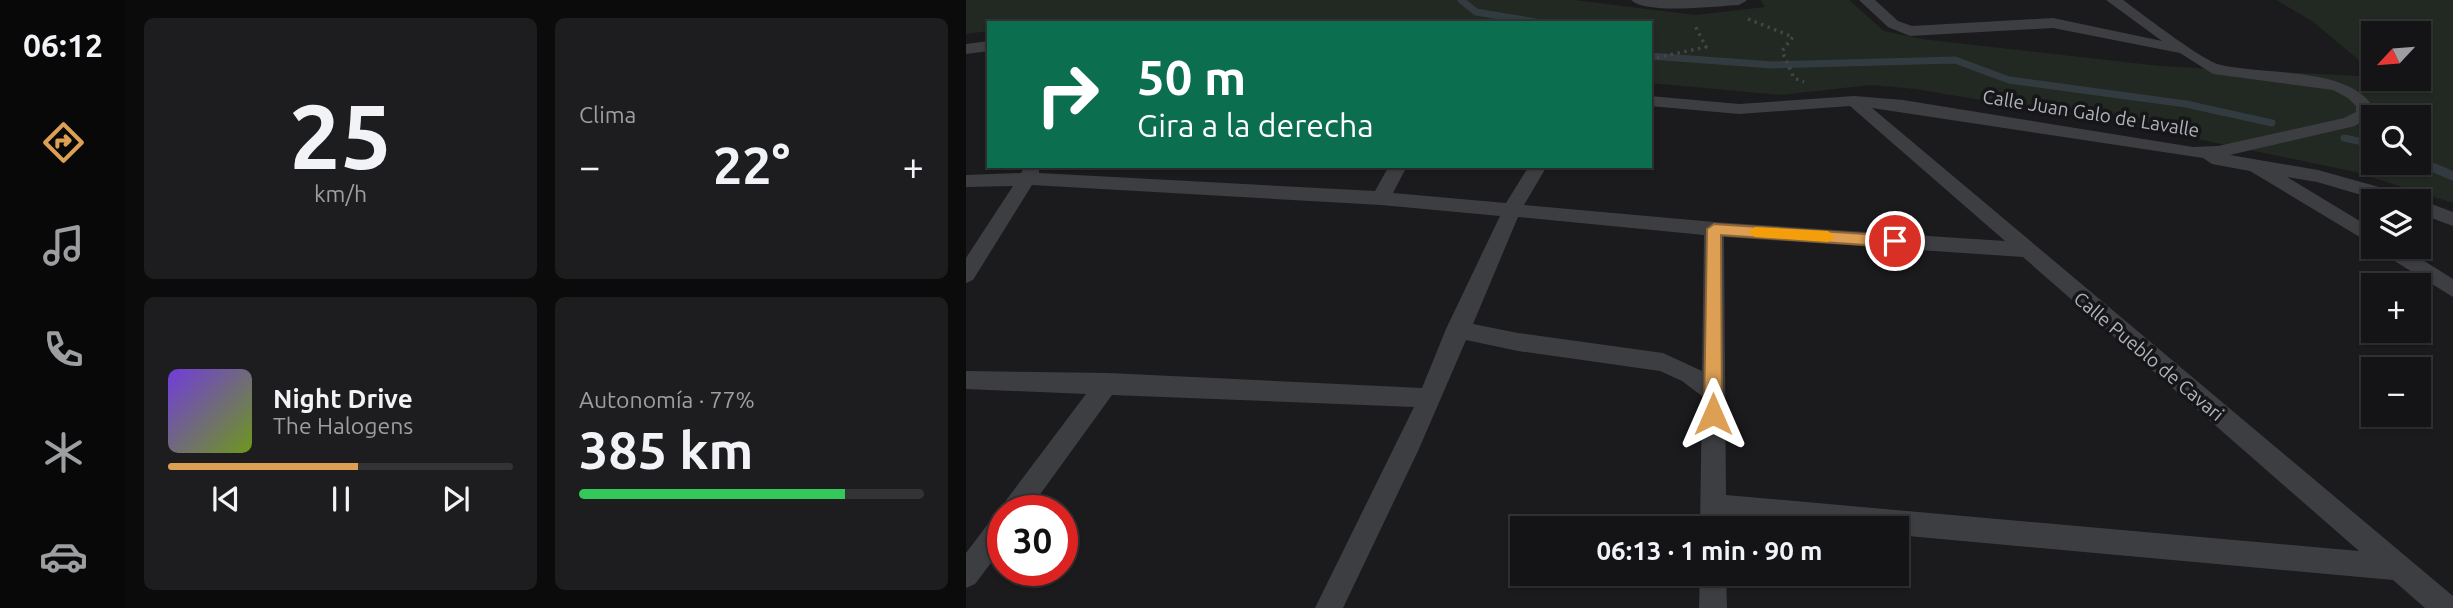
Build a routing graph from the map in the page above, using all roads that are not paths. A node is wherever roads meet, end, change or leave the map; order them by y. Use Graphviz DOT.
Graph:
graph roads {
  1 [pos="1638,0"];
  2 [pos="1739,0"];
  3 [pos="1866,0"];
  4 [pos="2113,0"];
  5 [pos="987,46"];
  6 [pos="966,49"];
  7 [pos="2188,51"];
  8 [pos="1652,101"];
  9 [pos="1854,101"];
  10 [pos="2248,155"];
  11 [pos="1397,168"];
  12 [pos="1537,168"];
  13 [pos="1030,173"];
  14 [pos="966,181"];
  15 [pos="2363,189"];
  16 [pos="1381,198"];
  17 [pos="1513,208"];
  18 [pos="2431,211"];
  19 [pos="2453,219"];
  20 [pos="1714,229"];
  21 [pos="2361,230"];
  22 [pos="2024,250"];
  23 [pos="2406,259"];
  24 [pos="966,275"];
  25 [pos="2453,289"];
  26 [pos="1457,329"];
  27 [pos="966,380"];
  28 [pos="1108,383"];
  29 [pos="1713,391"];
  30 [pos="1428,398"];
  31 [pos="1025,495"];
  32 [pos="1713,516"];
  33 [pos="1909,531"];
  34 [pos="987,547"];
  35 [pos="2397,567"];
  36 [pos="966,575"];
  37 [pos="1713,586"];
  38 [pos="1329,608"];
  39 [pos="1713,608"];
  40 [pos="2446,608"];
  1 -- 2 [label="street"];
  3 -- 7 [label="street"];
  4 -- 7 [label="street"];
  5 -- 6 [label="street"];
  7 -- 10 [label="street"];
  8 -- 9 [label="street, Calle Juan Galo de Lavalle"];
  9 -- 10 [label="street, Calle Juan Galo de Lavalle"];
  9 -- 22 [label="street, Calle Pueblo de Cavari"];
  10 -- 15 [label="street, Calle Juan Galo de Lavalle"];
  10 -- 21 [label="street"];
  11 -- 16 [label="street"];
  12 -- 17 [label="street"];
  13 -- 14 [label="street"];
  13 -- 16 [label="street"];
  13 -- 24 [label="street"];
  16 -- 17 [label="street"];
  17 -- 20 [label="street"];
  17 -- 26 [label="street"];
  18 -- 19 [label="street"];
  20 -- 22 [label="street"];
  20 -- 29 [label="street"];
  22 -- 35 [label="street, Calle Pueblo de Cavari"];
  23 -- 25 [label="street"];
  26 -- 29 [label="street"];
  26 -- 30 [label="street"];
  27 -- 28 [label="street"];
  28 -- 30 [label="street"];
  28 -- 31 [label="street"];
  29 -- 32 [label="street"];
  30 -- 38 [label="street"];
  33 -- 35 [label="street"];
  34 -- 36 [label="street"];
  35 -- 40 [label="street, Calle Pueblo de Cavari"];
  37 -- 39 [label="street"];
}
